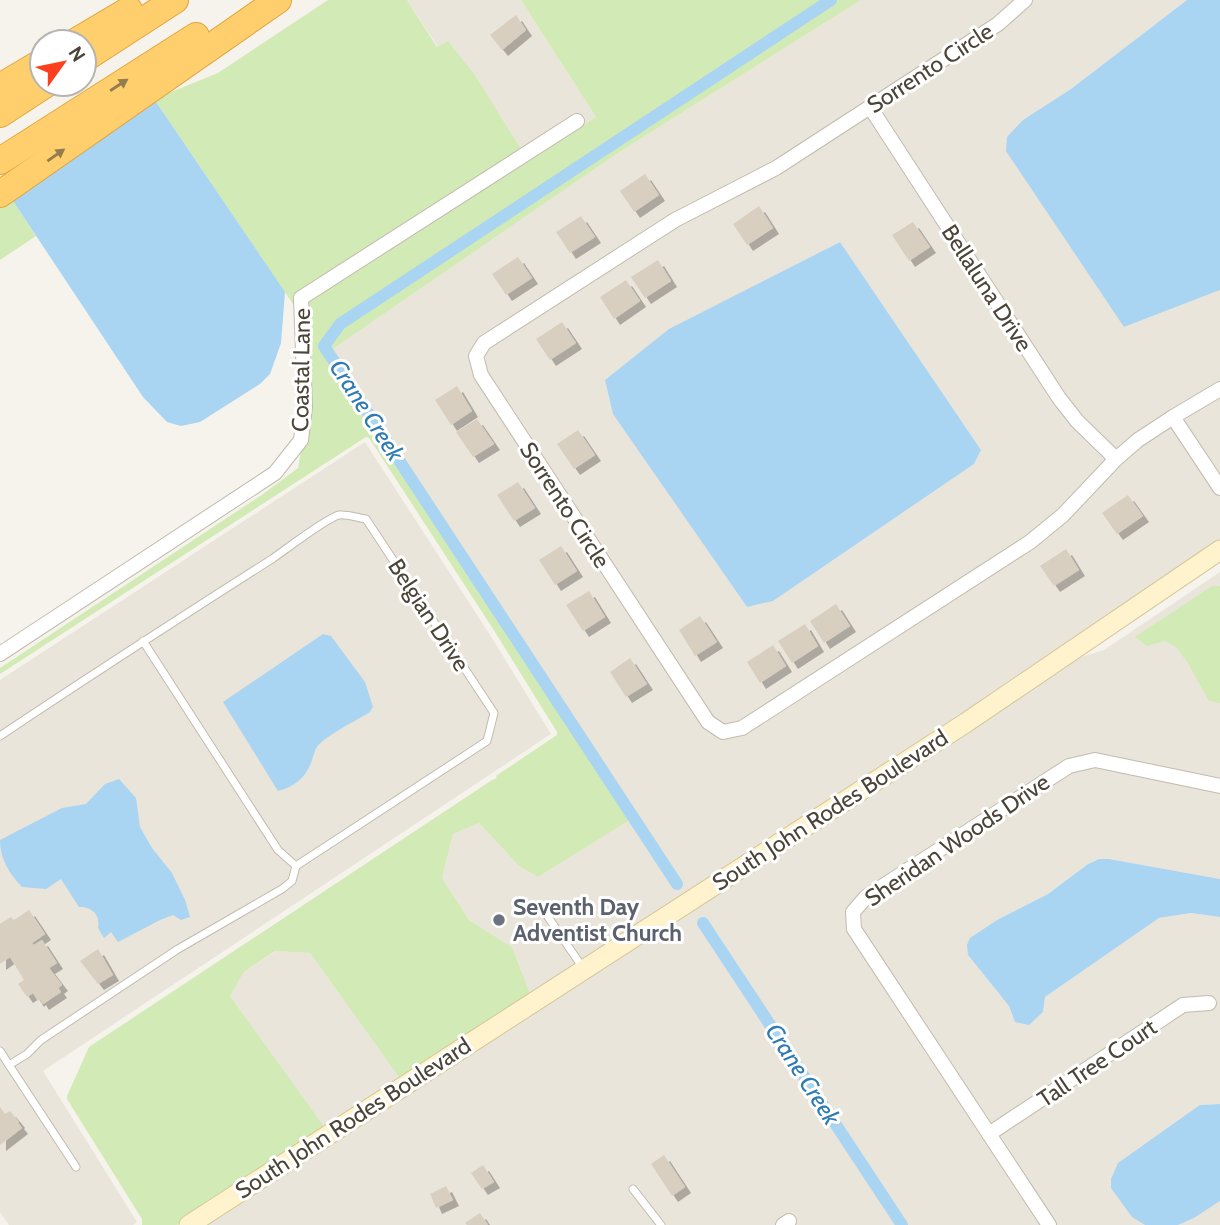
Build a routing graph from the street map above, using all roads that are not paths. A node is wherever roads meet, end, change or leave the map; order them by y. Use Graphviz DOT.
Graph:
graph roads {
  1 [pos="145,0"];
  2 [pos="175,0"];
  3 [pos="252,0"];
  4 [pos="278,0"];
  5 [pos="1025,0"];
  6 [pos="98,28"];
  7 [pos="98,51"];
  8 [pos="28,70"];
  9 [pos="0,87"];
  10 [pos="28,96"];
  11 [pos="870,107"];
  12 [pos="0,114"];
  13 [pos="577,121"];
  14 [pos="0,161"];
  15 [pos="0,194"];
  16 [pos="1220,389"];
  17 [pos="1173,417"];
  18 [pos="1116,459"];
  19 [pos="1220,488"];
  20 [pos="1220,550"];
  21 [pos="143,641"];
  22 [pos="0,654"];
  23 [pos="0,736"];
  24 [pos="1220,786"];
  25 [pos="296,866"];
  26 [pos="545,914"];
  27 [pos="584,970"];
  28 [pos="1209,1003"];
  29 [pos="0,1051"];
  30 [pos="9,1065"];
  31 [pos="989,1135"];
  32 [pos="76,1167"];
  33 [pos="633,1189"];
  34 [pos="188,1225"];
  35 [pos="661,1225"];
  36 [pos="1049,1225"];
  1 -- 6 [label="highway"];
  2 -- 7 [label="highway"];
  14 -- 3 [label="highway, one-way"];
  15 -- 4 [label="highway, one-way"];
  5 -- 11 [label="street, Sorrento Circle"];
  8 -- 9 [label="highway"];
  10 -- 12 [label="highway"];
  11 -- 18 [label="street, Bellaluna Drive"];
  11 -- 18 [label="street, Sorrento Circle"];
  13 -- 22 [label="street, Coastal Lane"];
  16 -- 17 [label="street, Sorrento Circle"];
  17 -- 18 [label="street, Sorrento Circle"];
  17 -- 19 [label="street"];
  20 -- 27 [label="main road, South John Rodes Boulevard"];
  21 -- 23 [label="lane, Belgian Drive"];
  21 -- 25 [label="lane"];
  21 -- 25 [label="lane, Belgian Drive"];
  24 -- 31 [label="street, Sheridan Woods Drive"];
  25 -- 30 [label="lane, Belgian Drive"];
  26 -- 27 [label="lane"];
  27 -- 34 [label="main road, South John Rodes Boulevard"];
  28 -- 31 [label="street, Tall Tree Court"];
  29 -- 30 [label="lane"];
  30 -- 32 [label="lane"];
  31 -- 36 [label="street, Sheridan Woods Drive"];
  33 -- 35 [label="lane"];
}
